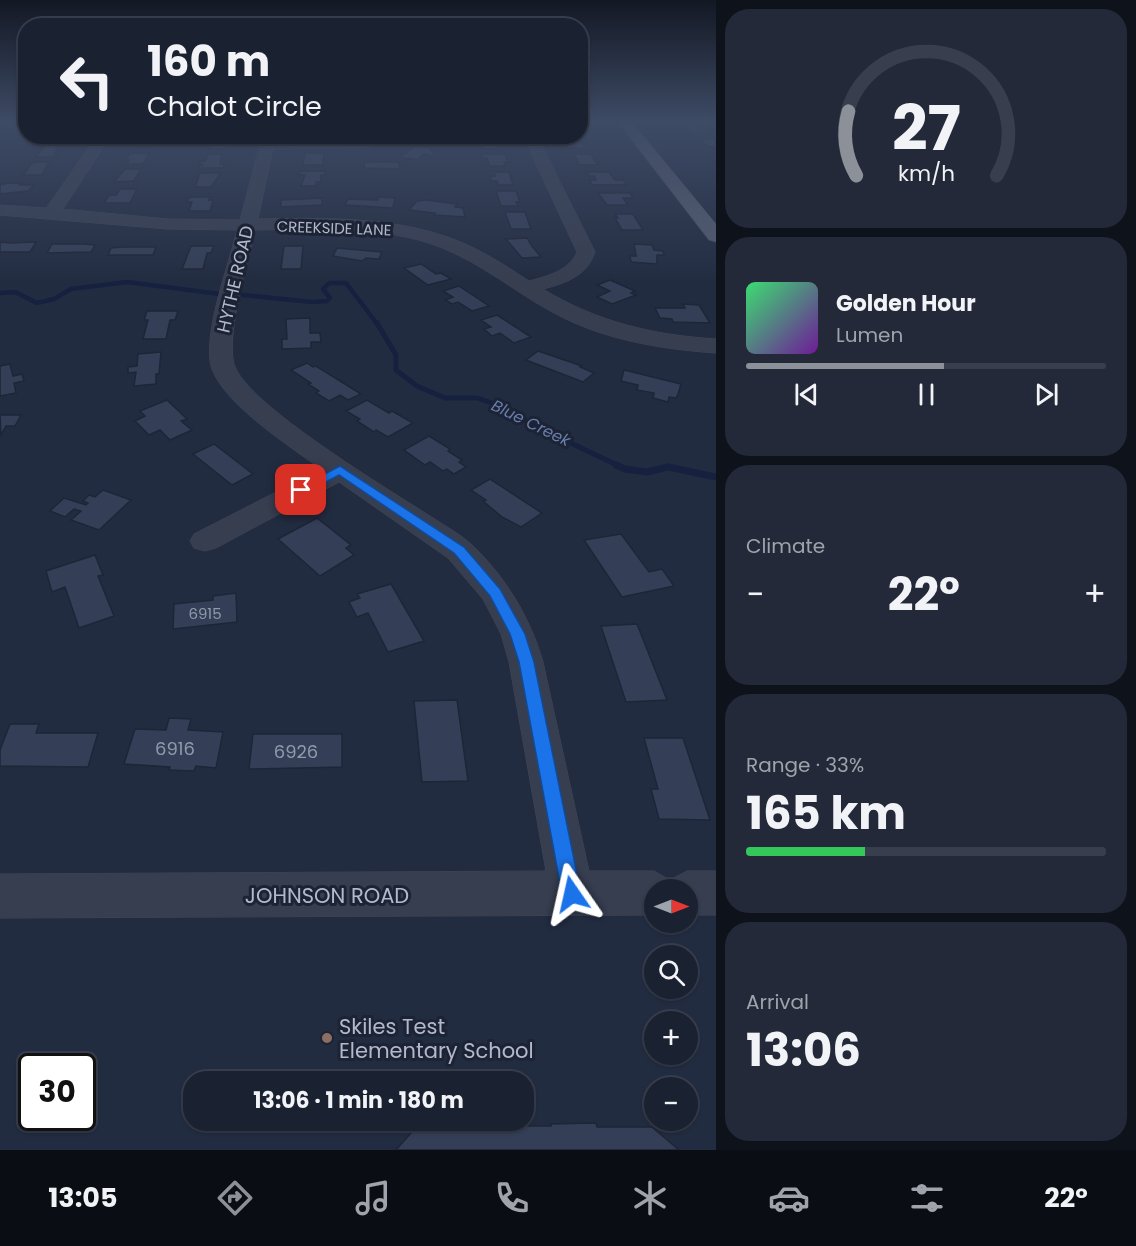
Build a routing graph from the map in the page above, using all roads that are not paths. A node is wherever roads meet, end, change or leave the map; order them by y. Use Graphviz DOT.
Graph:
graph roads {
  1 [pos="77,176"];
  2 [pos="259,176"];
  3 [pos="549,176"];
  4 [pos="668,176"];
  5 [pos="0,210"];
  6 [pos="52,212"];
  7 [pos="247,226"];
  8 [pos="716,236"];
  9 [pos="527,288"];
  10 [pos="716,346"];
  11 [pos="340,470"];
  12 [pos="205,541"];
  13 [pos="644,893"];
  14 [pos="698,893"];
  15 [pos="716,893"];
  16 [pos="572,894"];
  17 [pos="0,896"];
  1 -- 6 [label="street"];
  2 -- 7 [label="street, HYTHE ROAD"];
  3 -- 9 [label="street"];
  4 -- 8 [label="main road"];
  5 -- 6 [label="street, CREEKSIDE LANE"];
  6 -- 7 [label="street, CREEKSIDE LANE"];
  7 -- 9 [label="street, CREEKSIDE LANE"];
  7 -- 11 [label="street, HYTHE ROAD"];
  9 -- 10 [label="street, CREEKSIDE LANE"];
  11 -- 12 [label="street"];
  11 -- 16 [label="street, HYTHE ROAD"];
  13 -- 16 [label="street, JOHNSON ROAD"];
  14 -- 15 [label="street"];
  16 -- 17 [label="street, JOHNSON ROAD"];
}
